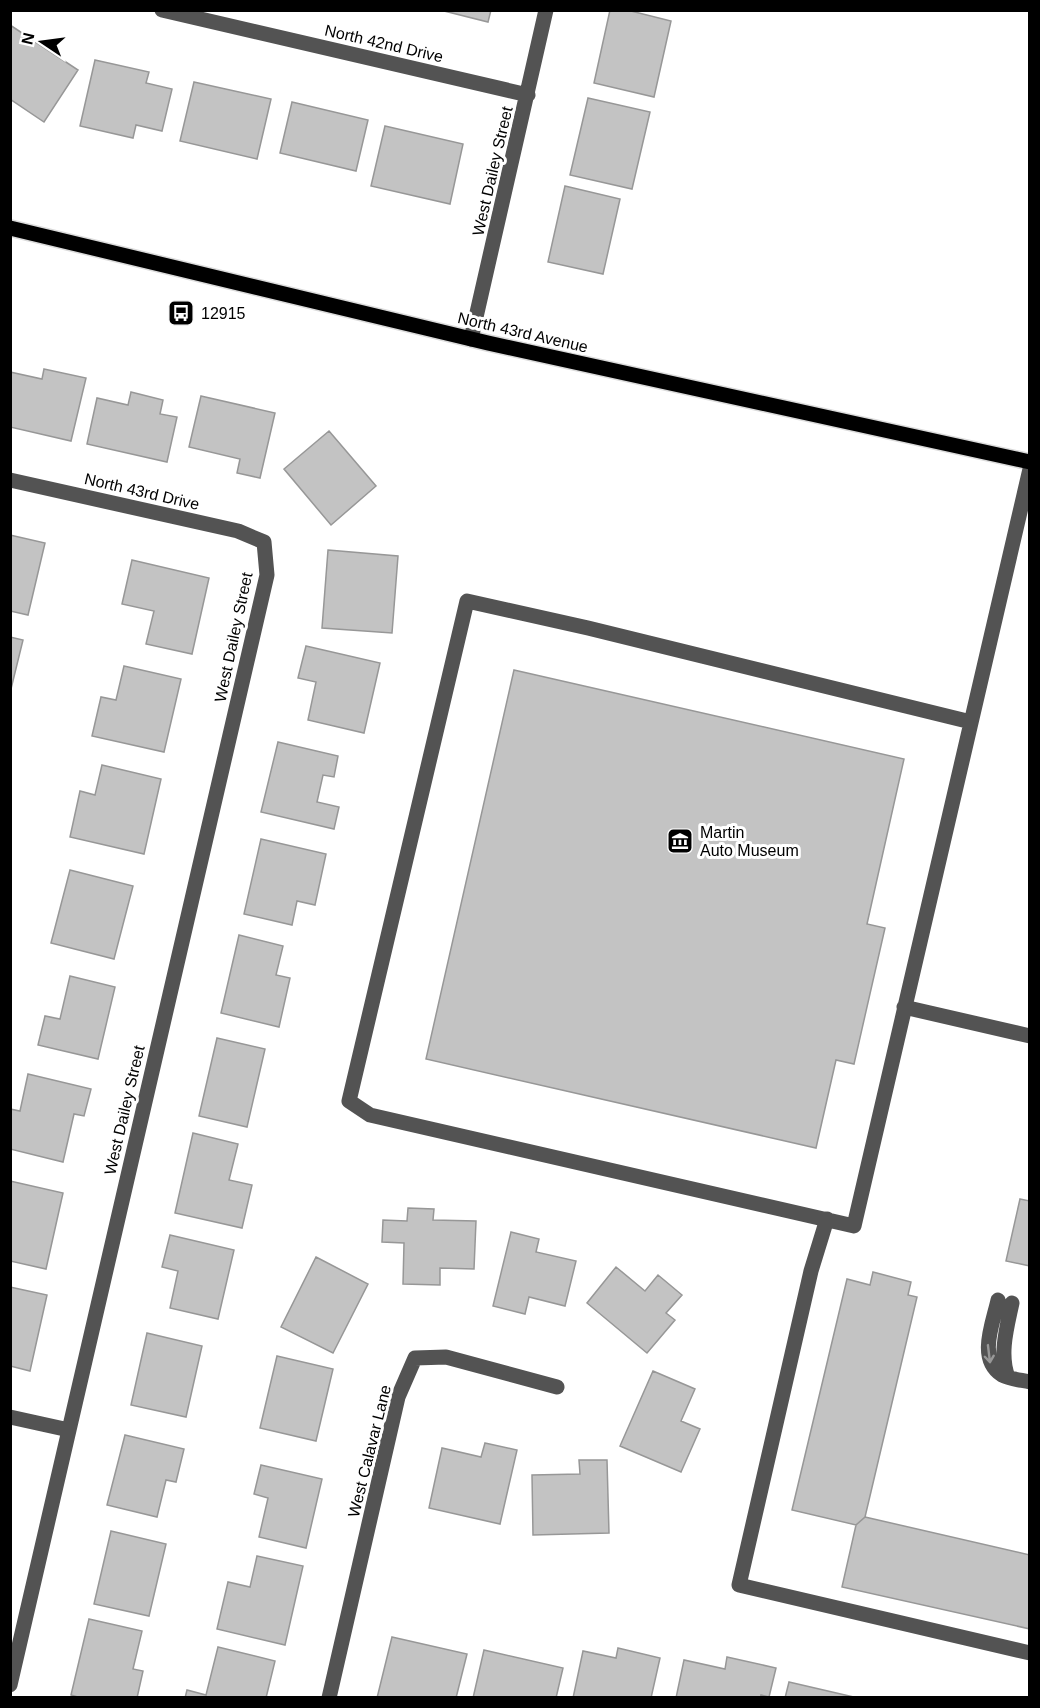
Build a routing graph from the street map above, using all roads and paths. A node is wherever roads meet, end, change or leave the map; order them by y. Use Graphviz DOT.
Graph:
graph roads {
  1 [pos="162,10"];
  2 [pos="546,10"];
  3 [pos="528,95"];
  4 [pos="10,228"];
  5 [pos="471,339"];
  6 [pos="1029,462"];
  7 [pos="1029,469"];
  8 [pos="10,480"];
  9 [pos="264,542"];
  10 [pos="971,722"];
  11 [pos="904,1007"];
  12 [pos="1029,1036"];
  13 [pos="827,1220"];
  14 [pos="1005,1302"];
  15 [pos="1029,1382"];
  16 [pos="557,1387"];
  17 [pos="10,1417"];
  18 [pos="69,1430"];
  19 [pos="1029,1653"];
  20 [pos="10,1685"];
  21 [pos="329,1698"];
  1 -- 3 [label="street, North 42nd Drive"];
  2 -- 3 [label="street, West Dailey Street"];
  3 -- 5 [label="street, West Dailey Street"];
  4 -- 5 [label="main road, North 43rd Avenue"];
  5 -- 6 [label="main road, North 43rd Avenue"];
  7 -- 10 [label="street"];
  8 -- 9 [label="street, North 43rd Drive"];
  9 -- 18 [label="street, West Dailey Street"];
  10 -- 11 [label="street"];
  10 -- 13 [label="street"];
  11 -- 12 [label="street"];
  11 -- 13 [label="street"];
  13 -- 19 [label="street"];
  14 -- 15 [label="street, one-way"];
  16 -- 21 [label="street, West Calavar Lane"];
  17 -- 18 [label="street"];
  18 -- 20 [label="street, West Dailey Street"];
}
